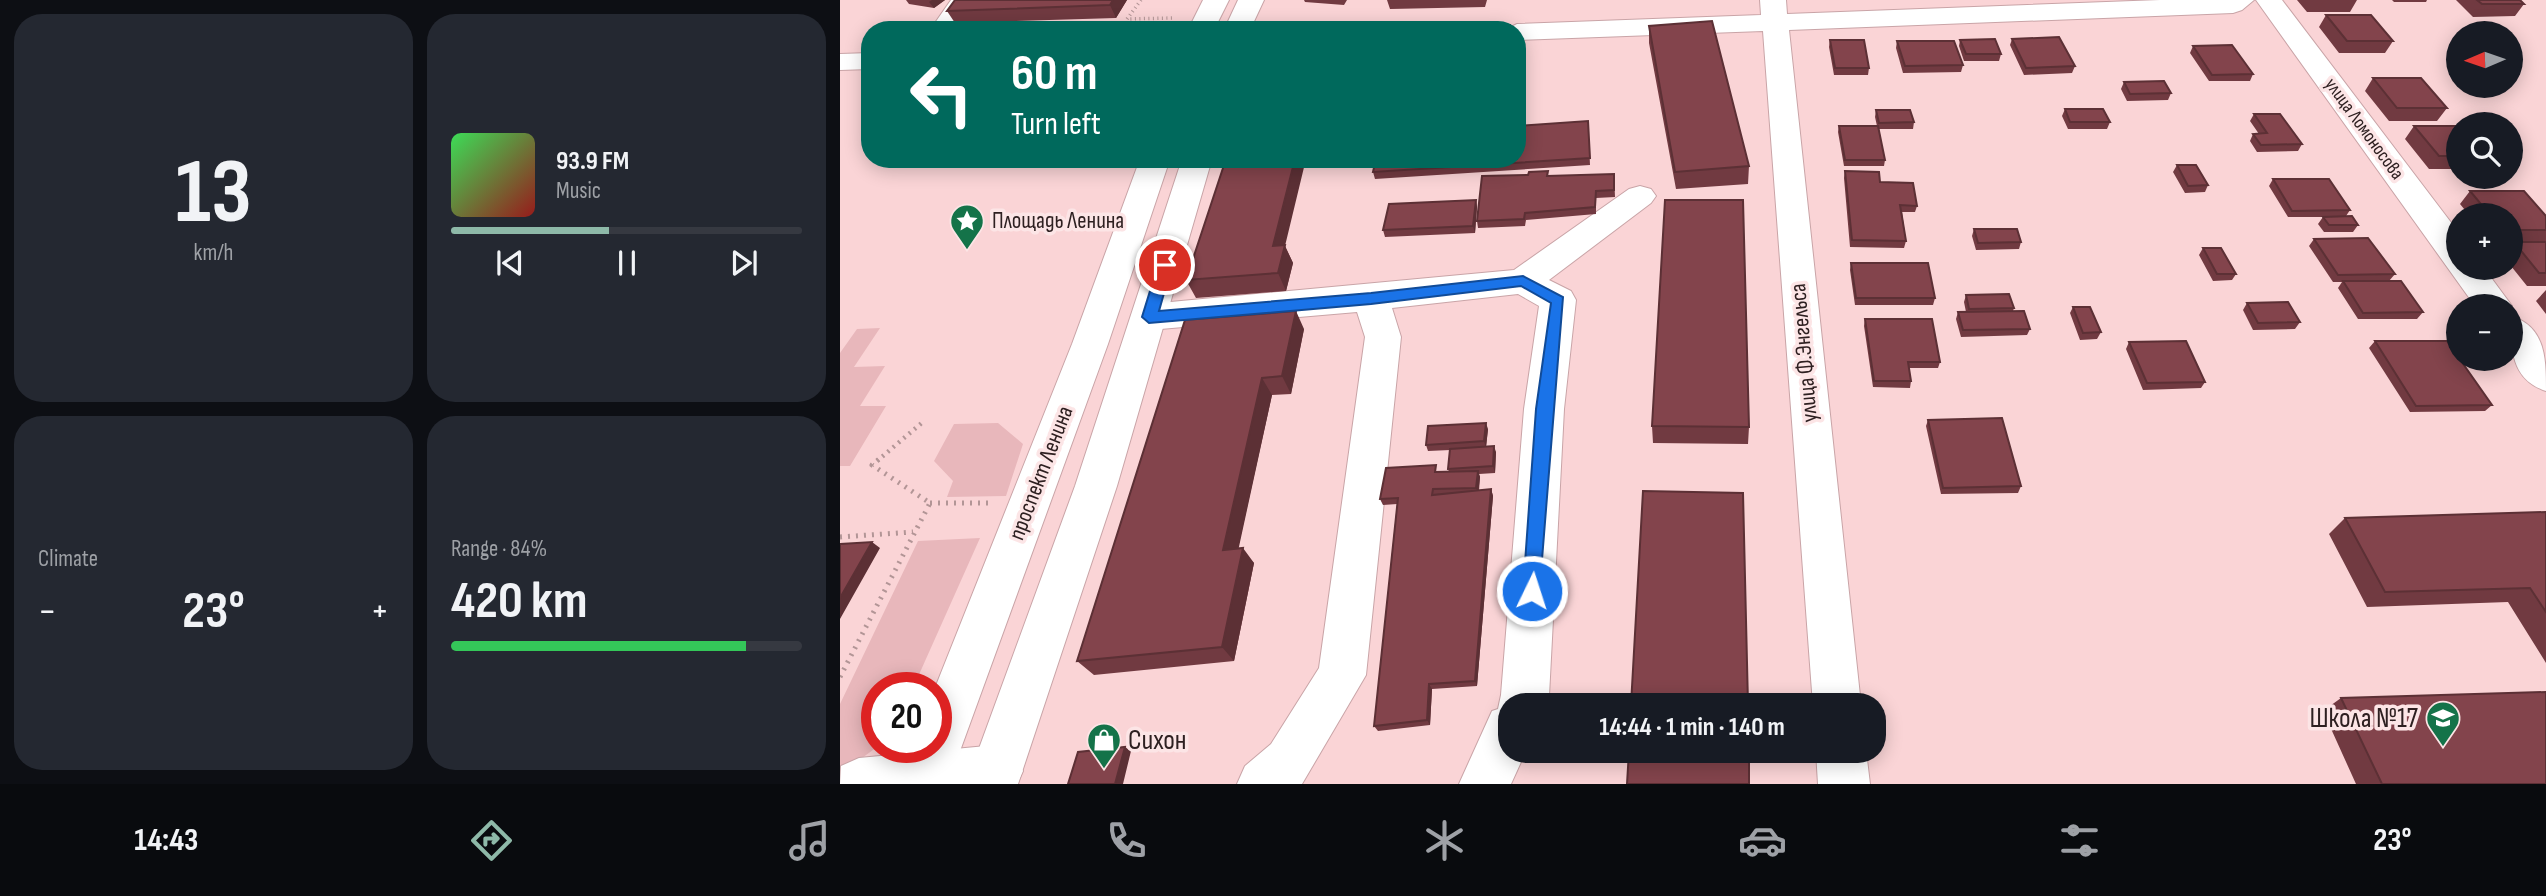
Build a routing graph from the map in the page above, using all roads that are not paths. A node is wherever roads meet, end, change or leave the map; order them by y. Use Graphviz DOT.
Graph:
graph roads {
  1 [pos="964,0"];
  2 [pos="1216,0"];
  3 [pos="1251,0"];
  4 [pos="2241,0"];
  5 [pos="2269,0"];
  6 [pos="1773,10"];
  7 [pos="949,21"];
  8 [pos="1206,21"];
  9 [pos="1241,21"];
  10 [pos="1526,31"];
  11 [pos="861,61"];
  12 [pos="840,62"];
  13 [pos="1152,168"];
  14 [pos="1194,168"];
  15 [pos="1640,196"];
  16 [pos="2446,240"];
  17 [pos="1523,281"];
  18 [pos="1371,298"];
  19 [pos="1149,317"];
  20 [pos="2523,345"];
  21 [pos="2546,376"];
  22 [pos="1525,693"];
  23 [pos="1836,693"];
  24 [pos="1498,755"];
  25 [pos="1842,763"];
  26 [pos="994,777"];
  27 [pos="924,781"];
  28 [pos="859,784"];
  29 [pos="1263,784"];
  30 [pos="1485,784"];
  31 [pos="1844,784"];
  1 -- 7 [label="street"];
  2 -- 8 [label="street"];
  3 -- 9 [label="street"];
  4 -- 6 [label="street"];
  5 -- 16 [label="street, улица Ломоносова"];
  6 -- 10 [label="street"];
  6 -- 23 [label="street, улица Ф.Энгельса"];
  11 -- 12 [label="street"];
  13 -- 27 [label="street, проспект Ленина"];
  14 -- 19 [label="street"];
  15 -- 17 [label="street"];
  17 -- 18 [label="street"];
  17 -- 22 [label="street"];
  18 -- 19 [label="street"];
  18 -- 29 [label="street"];
  19 -- 26 [label="street"];
  20 -- 21 [label="street"];
  24 -- 30 [label="street"];
  25 -- 31 [label="street"];
  26 -- 27 [label="street"];
  27 -- 28 [label="street"];
}
